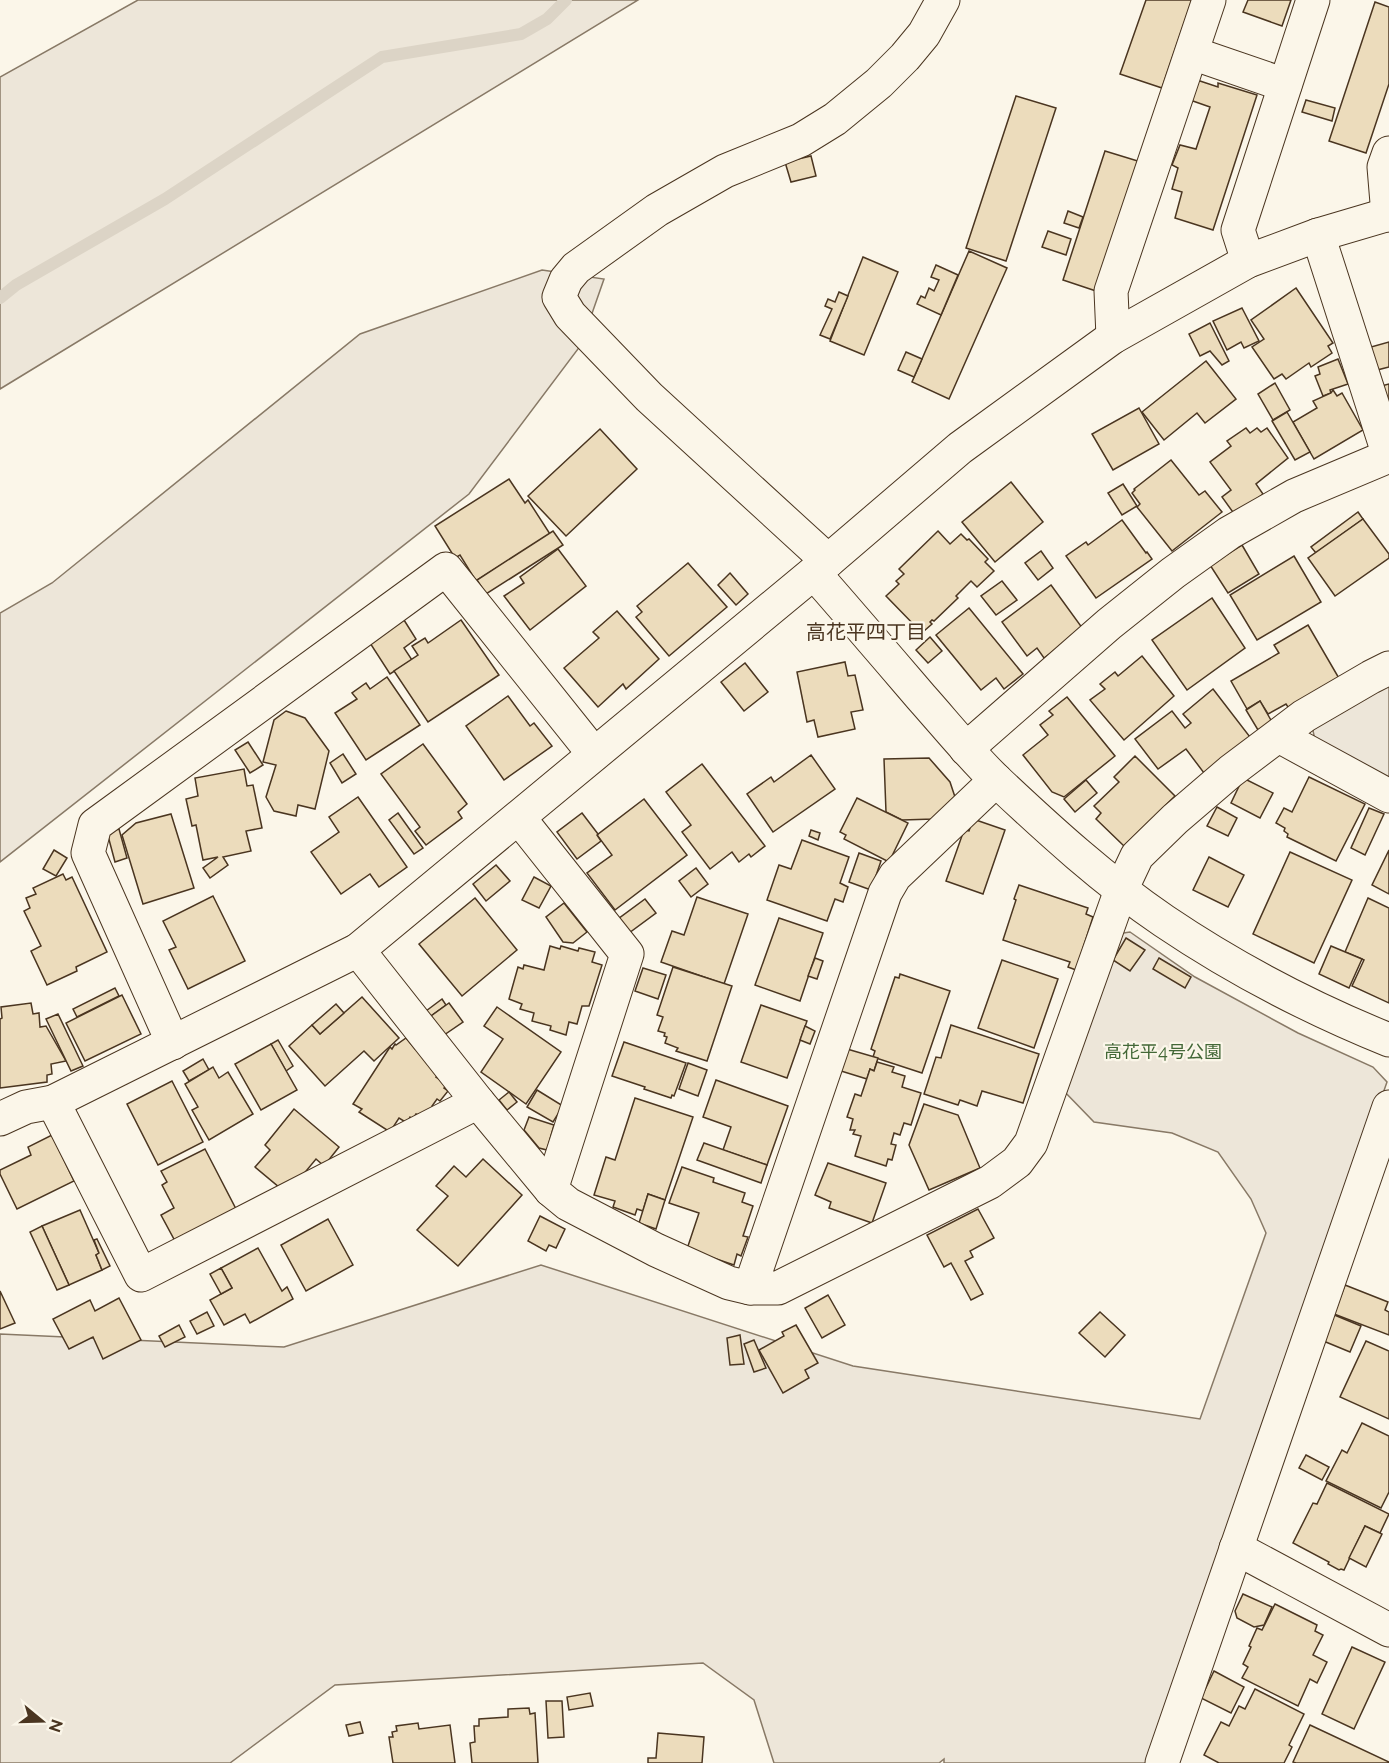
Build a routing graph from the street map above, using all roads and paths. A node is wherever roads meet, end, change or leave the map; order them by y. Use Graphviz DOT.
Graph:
graph roads {
  1 [pos="943,0"];
  2 [pos="1209,0"];
  3 [pos="1313,0"];
  4 [pos="1192,53"];
  5 [pos="1286,85"];
  6 [pos="1389,153"];
  7 [pos="1388,214"];
  8 [pos="1318,235"];
  9 [pos="1248,261"];
  10 [pos="1113,337"];
  11 [pos="1389,456"];
  12 [pos="821,567"];
  13 [pos="1389,668"];
  14 [pos="1279,736"];
  15 [pos="966,749"];
  16 [pos="594,754"];
  17 [pos="996,780"];
  18 [pos="1389,796"];
  19 [pos="519,818"];
  20 [pos="1121,890"];
  21 [pos="358,950"];
  22 [pos="1389,1040"];
  23 [pos="173,1043"];
  24 [pos="53,1102"];
  25 [pos="478,1102"];
  26 [pos="1389,1107"];
  27 [pos="0,1119"];
  28 [pos="551,1190"];
  29 [pos="750,1288"];
  30 [pos="1236,1548"];
  31 [pos="1389,1630"];
  32 [pos="1162,1763"];
  1 -- 12 [label="street"];
  2 -- 4 [label="street"];
  3 -- 5 [label="street"];
  4 -- 5 [label="street"];
  4 -- 10 [label="street"];
  5 -- 9 [label="street"];
  6 -- 7 [label="street"];
  7 -- 8 [label="street"];
  8 -- 9 [label="street"];
  8 -- 11 [label="street"];
  9 -- 10 [label="street"];
  10 -- 12 [label="street"];
  11 -- 15 [label="street"];
  12 -- 15 [label="street"];
  12 -- 16 [label="street"];
  13 -- 14 [label="street"];
  14 -- 18 [label="street"];
  14 -- 20 [label="street"];
  15 -- 17 [label="street"];
  16 -- 19 [label="street"];
  16 -- 23 [label="street"];
  17 -- 20 [label="street"];
  17 -- 29 [label="street"];
  19 -- 21 [label="street"];
  19 -- 28 [label="street"];
  20 -- 22 [label="street"];
  20 -- 29 [label="street"];
  21 -- 23 [label="street"];
  21 -- 25 [label="street"];
  23 -- 24 [label="street"];
  24 -- 25 [label="street"];
  24 -- 27 [label="street"];
  25 -- 28 [label="street"];
  26 -- 30 [label="street"];
  28 -- 29 [label="street"];
  30 -- 31 [label="street"];
  30 -- 32 [label="street"];
}
